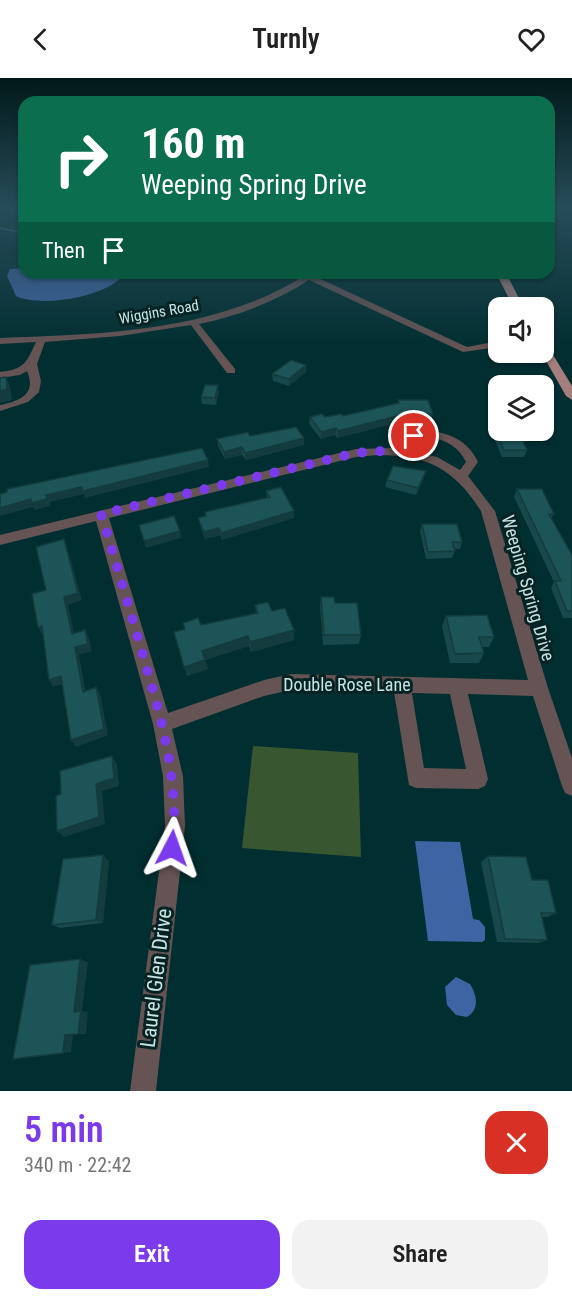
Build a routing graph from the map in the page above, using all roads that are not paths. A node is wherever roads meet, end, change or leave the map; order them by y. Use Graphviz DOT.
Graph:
graph roads {
  1 [pos="304,279"];
  2 [pos="319,279"];
  3 [pos="504,279"];
  4 [pos="513,297"];
  5 [pos="192,321"];
  6 [pos="42,339"];
  7 [pos="0,341"];
  8 [pos="488,346"];
  9 [pos="552,363"];
  10 [pos="32,364"];
  11 [pos="231,371"];
  12 [pos="0,375"];
  13 [pos="572,396"];
  14 [pos="0,408"];
  15 [pos="396,450"];
  16 [pos="461,475"];
  17 [pos="101,514"];
  18 [pos="0,540"];
  19 [pos="402,684"];
  20 [pos="457,685"];
  21 [pos="539,688"];
  22 [pos="162,724"];
  23 [pos="572,786"];
  24 [pos="142,1091"];
  1 -- 5 [label="street, Wiggins Road"];
  2 -- 8 [label="street"];
  3 -- 4 [label="main road"];
  5 -- 6 [label="street, Wiggins Road"];
  5 -- 11 [label="street"];
  6 -- 7 [label="street, Wiggins Road"];
  6 -- 10 [label="street"];
  9 -- 13 [label="main road"];
  10 -- 12 [label="street"];
  10 -- 14 [label="street"];
  15 -- 16 [label="street, Weeping Spring Drive"];
  15 -- 16 [label="street, Weeping Spring Drive"];
  15 -- 17 [label="street, Weeping Spring Drive"];
  16 -- 21 [label="street, Weeping Spring Drive"];
  17 -- 18 [label="street, Weeping Spring Drive"];
  17 -- 22 [label="street, Laurel Glen Drive"];
  19 -- 20 [label="street, Double Rose Lane"];
  19 -- 20 [label="street"];
  19 -- 22 [label="street, Double Rose Lane"];
  20 -- 21 [label="street, Double Rose Lane"];
  21 -- 23 [label="street, Weeping Spring Drive"];
  22 -- 24 [label="street, Laurel Glen Drive"];
}
